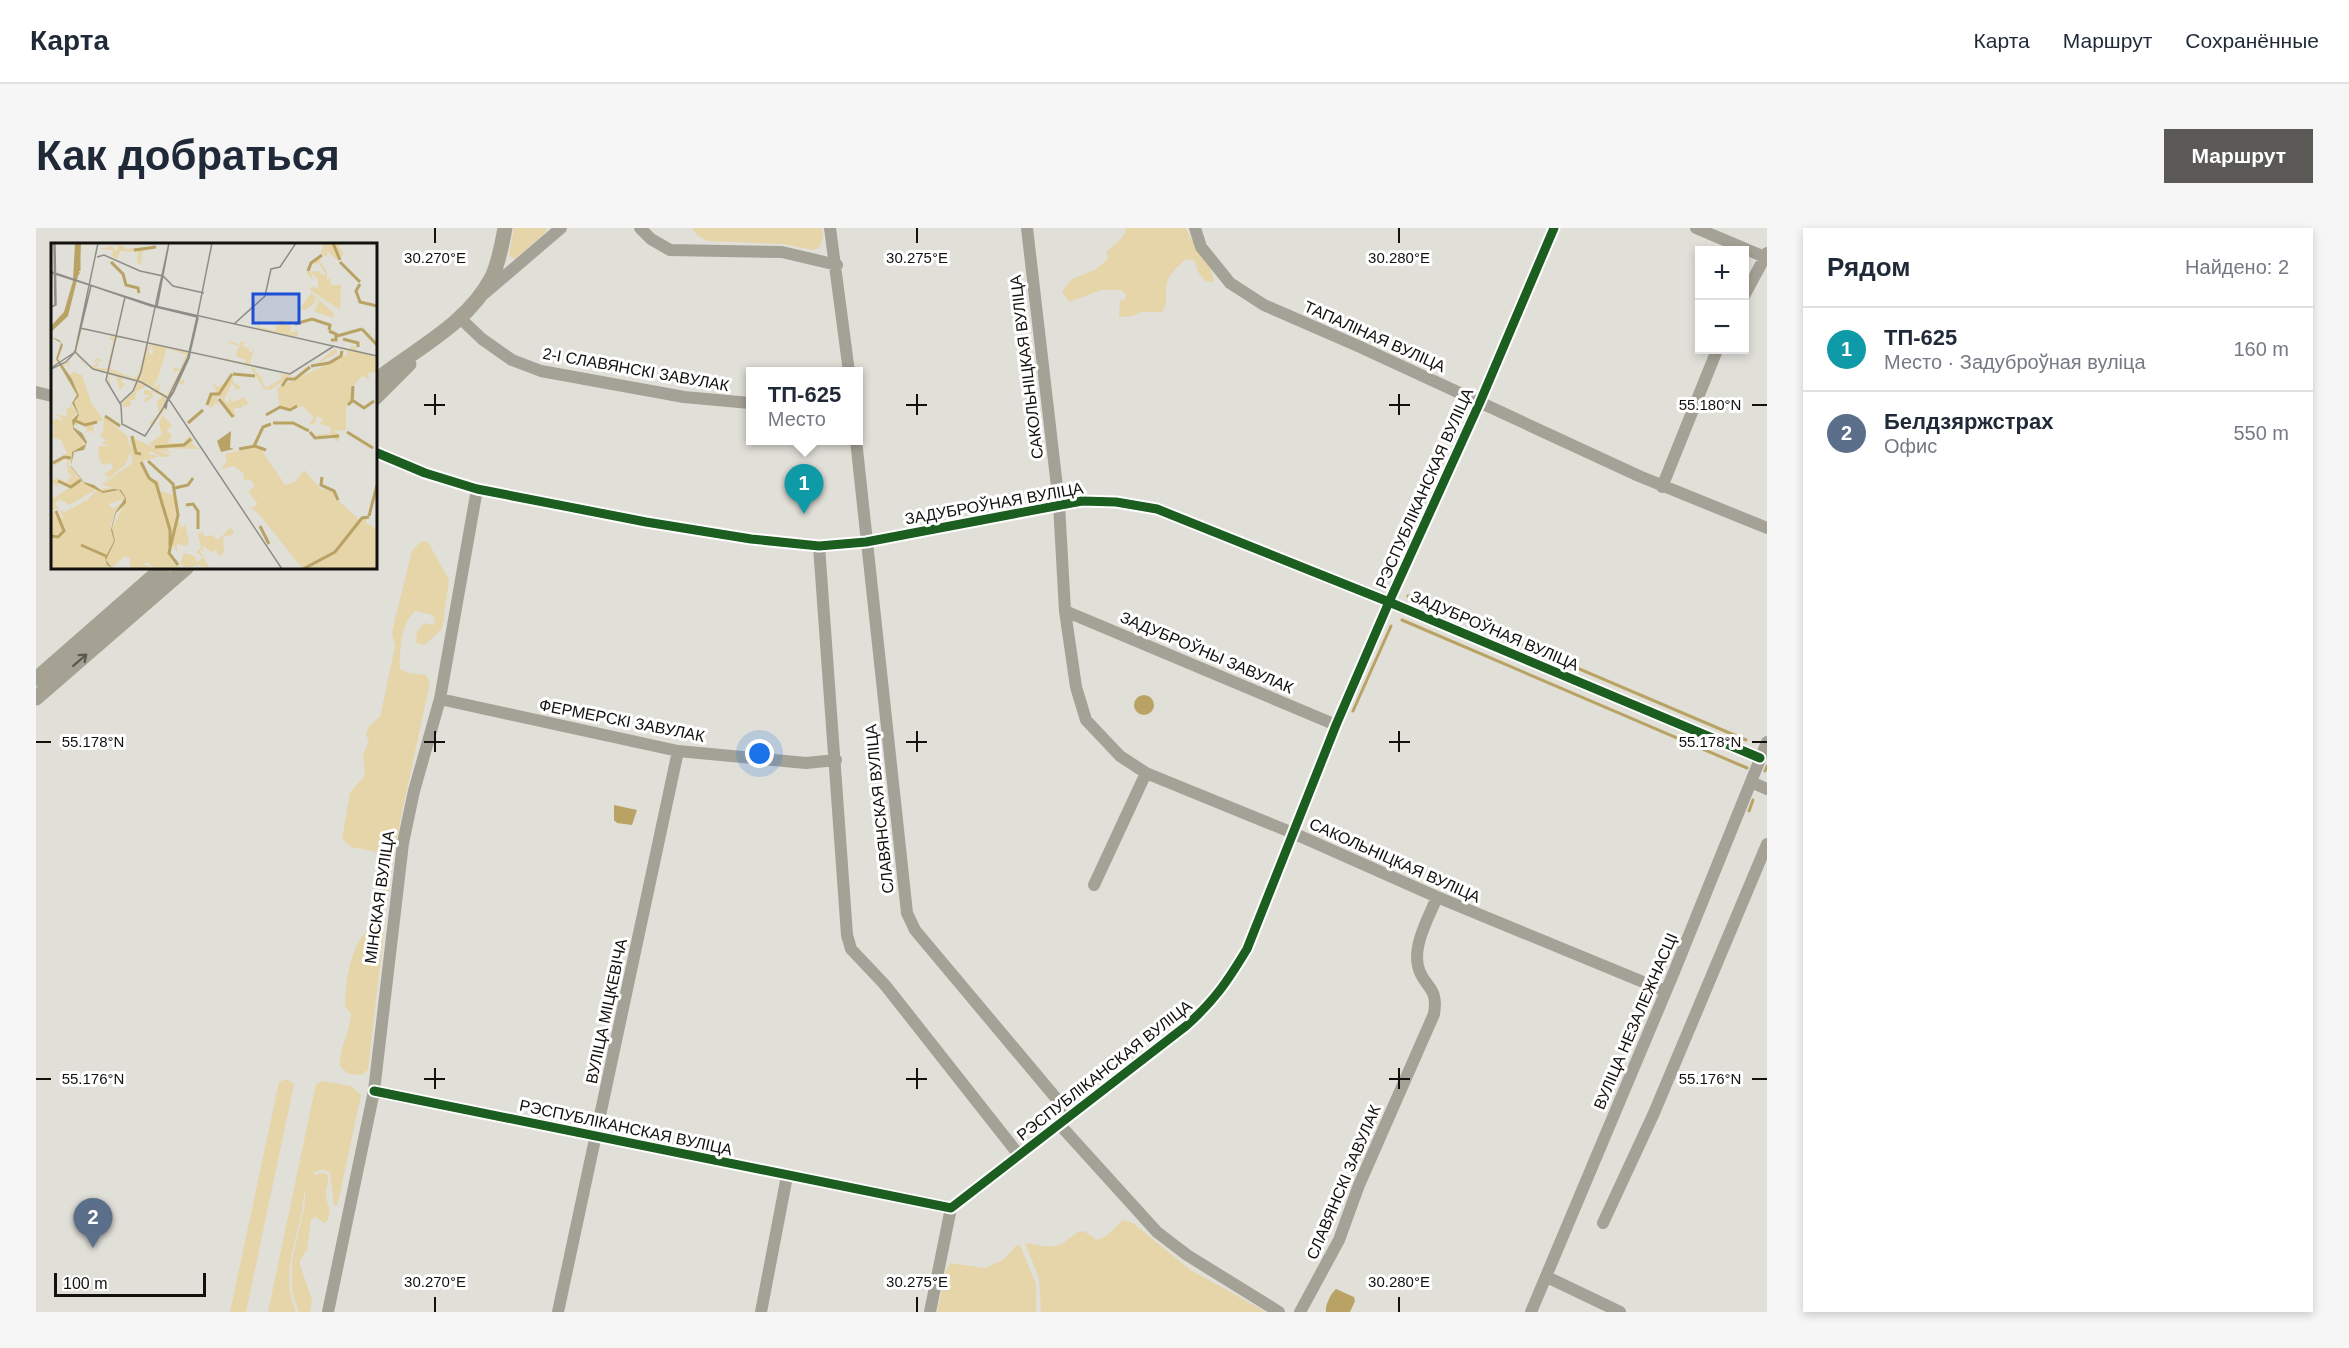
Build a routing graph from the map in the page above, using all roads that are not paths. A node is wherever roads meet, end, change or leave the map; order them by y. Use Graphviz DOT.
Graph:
graph roads {
  1 [pos="505,228"];
  2 [pos="561,228"];
  3 [pos="640,228"];
  4 [pos="831,228"];
  5 [pos="1027,228"];
  6 [pos="1195,228"];
  7 [pos="1554,228"];
  8 [pos="1696,228"];
  9 [pos="1766,256"];
  10 [pos="837,265"];
  11 [pos="1749,287"];
  12 [pos="477,299"];
  13 [pos="460,318"];
  14 [pos="435,338"];
  15 [pos="1715,354"];
  16 [pos="848,367"];
  17 [pos="376,380"];
  18 [pos="36,392"];
  19 [pos="51,396"];
  20 [pos="376,397"];
  21 [pos="1480,402"];
  22 [pos="746,403"];
  23 [pos="856,445"];
  24 [pos="376,452"];
  25 [pos="1662,487"];
  26 [pos="477,489"];
  27 [pos="1059,504"];
  28 [pos="1767,528"];
  29 [pos="866,542"];
  30 [pos="819,546"];
  31 [pos="163,568"];
  32 [pos="186,568"];
  33 [pos="1389,602"];
  34 [pos="1065,610"];
  35 [pos="36,679"];
  36 [pos="36,698"];
  37 [pos="440,699"];
  38 [pos="1336,725"];
  39 [pos="1767,742"];
  40 [pos="678,751"];
  41 [pos="1760,758"];
  42 [pos="836,760"];
  43 [pos="1146,773"];
  44 [pos="1751,782"];
  45 [pos="1767,789"];
  46 [pos="1293,833"];
  47 [pos="1767,844"];
  48 [pos="1094,885"];
  49 [pos="1437,897"];
  50 [pos="1665,991"];
  51 [pos="374,1091"];
  52 [pos="1071,1116"];
  53 [pos="1060,1125"];
  54 [pos="596,1135"];
  55 [pos="1019,1155"];
  56 [pos="787,1176"];
  57 [pos="951,1208"];
  58 [pos="1603,1223"];
  59 [pos="1547,1277"];
  60 [pos="328,1312"];
  61 [pos="558,1312"];
  62 [pos="761,1312"];
  63 [pos="930,1312"];
  64 [pos="1279,1312"];
  65 [pos="1300,1312"];
  66 [pos="1531,1312"];
  67 [pos="1620,1312"];
  1 -- 12 [label="main road"];
  2 -- 12 [label="street"];
  3 -- 10 [label="street"];
  4 -- 10 [label="street"];
  5 -- 27 [label="street, САКОЛЬНІЦКАЯ ВУЛІЦА"];
  6 -- 21 [label="street, ТАПАЛІНАЯ ВУЛІЦА"];
  7 -- 21 [label="street, РЭСПУБЛІКАНСКАЯ ВУЛІЦА"];
  8 -- 9 [label="street"];
  9 -- 11 [label="street"];
  10 -- 16 [label="street"];
  12 -- 13 [label="main road"];
  13 -- 14 [label="main road"];
  13 -- 22 [label="street, 2-І СЛАВЯНСКІ ЗАВУЛАК"];
  14 -- 17 [label="main road"];
  14 -- 20 [label="main road"];
  15 -- 25 [label="street"];
  18 -- 19 [label="street"];
  21 -- 25 [label="street, ТАПАЛІНАЯ ВУЛІЦА"];
  21 -- 33 [label="street, РЭСПУБЛІКАНСКАЯ ВУЛІЦА"];
  23 -- 29 [label="street, СЛАВЯНСКАЯ ВУЛІЦА"];
  24 -- 26 [label="street, ЗАДУБРОЎНАЯ ВУЛІЦА"];
  25 -- 28 [label="street, ТАПАЛІНАЯ ВУЛІЦА"];
  26 -- 30 [label="street, ЗАДУБРОЎНАЯ ВУЛІЦА"];
  26 -- 37 [label="street, МІНСКАЯ ВУЛІЦА"];
  27 -- 29 [label="street, ЗАДУБРОЎНАЯ ВУЛІЦА"];
  27 -- 33 [label="street, ЗАДУБРОЎНАЯ ВУЛІЦА"];
  27 -- 34 [label="street, САКОЛЬНІЦКАЯ ВУЛІЦА"];
  29 -- 30 [label="street, ЗАДУБРОЎНАЯ ВУЛІЦА"];
  29 -- 52 [label="street, СЛАВЯНСКАЯ ВУЛІЦА"];
  30 -- 42 [label="street"];
  31 -- 35 [label="main road"];
  36 -- 32 [label="main road, one-way"];
  33 -- 38 [label="street, РЭСПУБЛІКАНСКАЯ ВУЛІЦА"];
  33 -- 41 [label="street, ЗАДУБРОЎНАЯ ВУЛІЦА"];
  34 -- 38 [label="street, ЗАДУБРОЎНЫ ЗАВУЛАК"];
  34 -- 43 [label="street, САКОЛЬНІЦКАЯ ВУЛІЦА"];
  37 -- 40 [label="street, ФЕРМЕРСКІ ЗАВУЛАК"];
  37 -- 51 [label="street, МІНСКАЯ ВУЛІЦА"];
  38 -- 46 [label="street, РЭСПУБЛІКАНСКАЯ ВУЛІЦА"];
  39 -- 41 [label="street, ВУЛІЦА НЕЗАЛЕЖНАСЦІ"];
  40 -- 42 [label="street, ФЕРМЕРСКІ ЗАВУЛАК"];
  40 -- 54 [label="street, ВУЛІЦА МІЦКЕВІЧА"];
  41 -- 44 [label="street, ВУЛІЦА НЕЗАЛЕЖНАСЦІ"];
  42 -- 55 [label="street"];
  43 -- 46 [label="street, САКОЛЬНІЦКАЯ ВУЛІЦА"];
  43 -- 48 [label="street"];
  44 -- 45 [label="street"];
  44 -- 50 [label="street, ВУЛІЦА НЕЗАЛЕЖНАСЦІ"];
  46 -- 49 [label="street, САКОЛЬНІЦКАЯ ВУЛІЦА"];
  46 -- 52 [label="street, РЭСПУБЛІКАНСКАЯ ВУЛІЦА"];
  47 -- 58 [label="street"];
  49 -- 50 [label="street, САКОЛЬНІЦКАЯ ВУЛІЦА"];
  49 -- 65 [label="street, СЛАВЯНСКІ ЗАВУЛАК"];
  50 -- 59 [label="street, ВУЛІЦА НЕЗАЛЕЖНАСЦІ"];
  51 -- 54 [label="street, РЭСПУБЛІКАНСКАЯ ВУЛІЦА"];
  51 -- 60 [label="street, МІНСКАЯ ВУЛІЦА"];
  52 -- 53 [label="street, РЭСПУБЛІКАНСКАЯ ВУЛІЦА"];
  53 -- 55 [label="street, РЭСПУБЛІКАНСКАЯ ВУЛІЦА"];
  53 -- 64 [label="street"];
  54 -- 56 [label="street, РЭСПУБЛІКАНСКАЯ ВУЛІЦА"];
  54 -- 61 [label="street, ВУЛІЦА МІЦКЕВІЧА"];
  55 -- 57 [label="street, РЭСПУБЛІКАНСКАЯ ВУЛІЦА"];
  56 -- 57 [label="street, РЭСПУБЛІКАНСКАЯ ВУЛІЦА"];
  56 -- 62 [label="street"];
  57 -- 63 [label="street"];
  59 -- 66 [label="street, ВУЛІЦА НЕЗАЛЕЖНАСЦІ"];
  59 -- 67 [label="street"];
}
